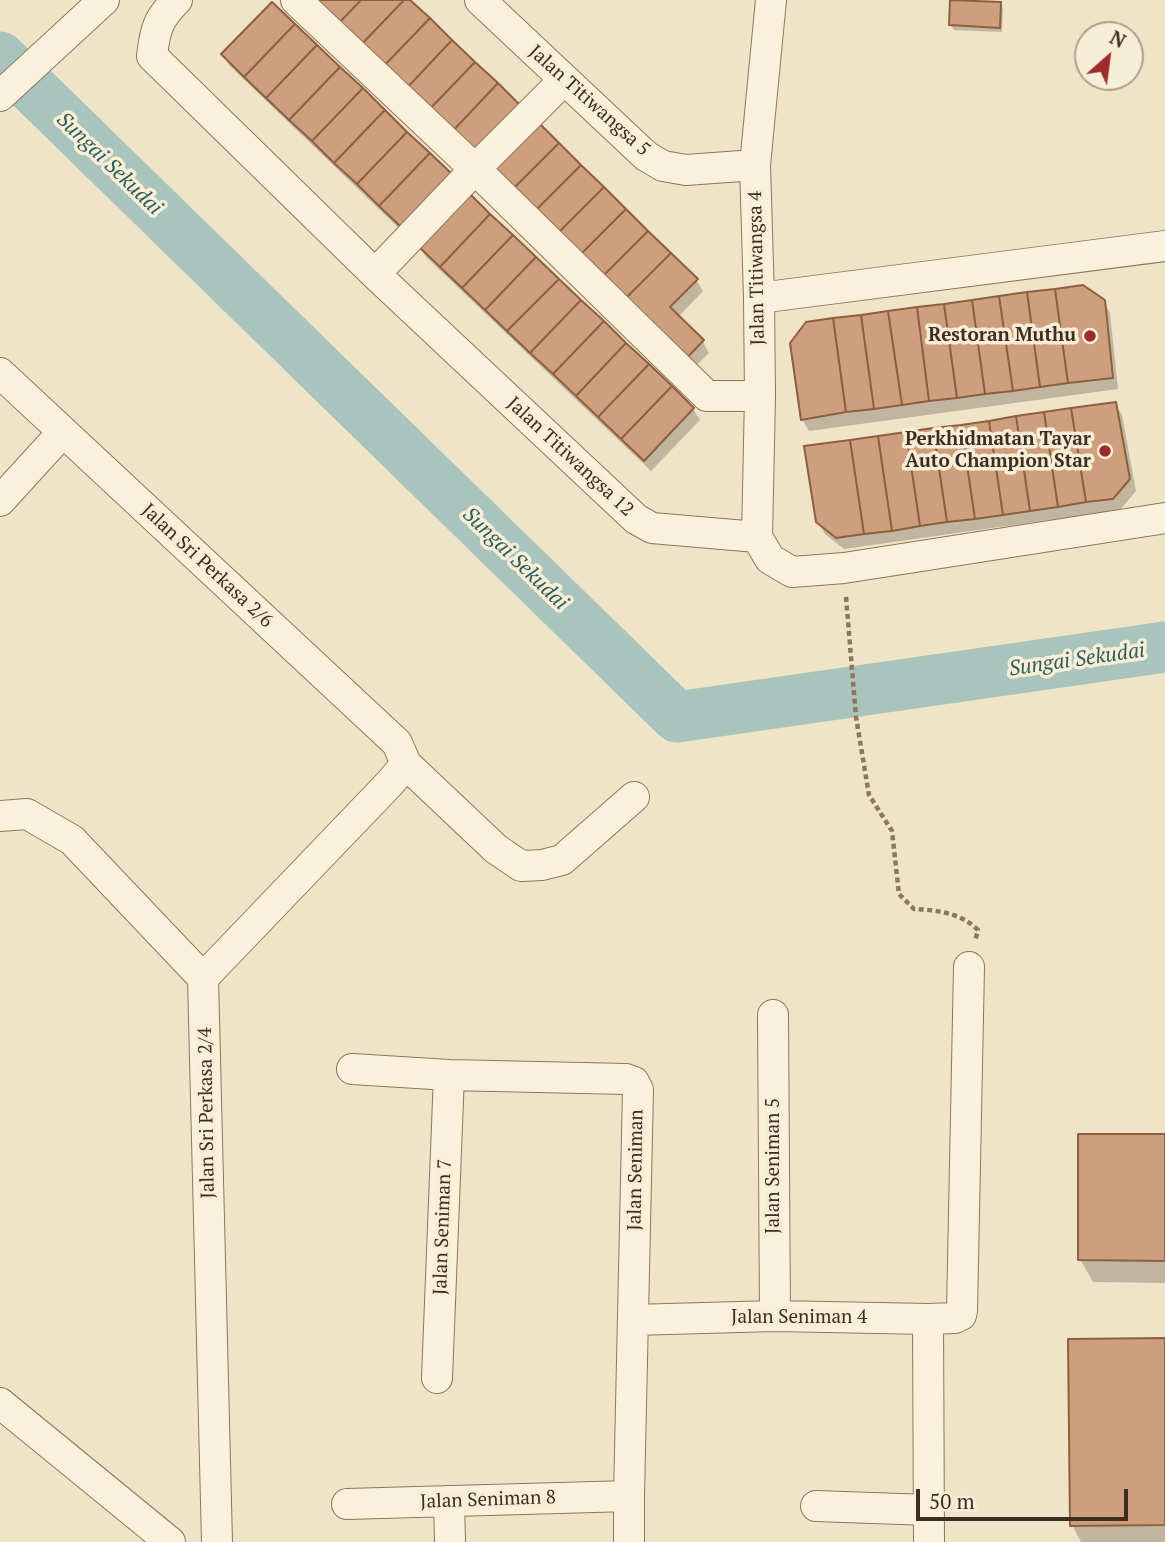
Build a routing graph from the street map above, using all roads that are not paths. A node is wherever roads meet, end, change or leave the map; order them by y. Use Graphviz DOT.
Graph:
graph roads {
  1 [pos="104,0"];
  2 [pos="177,0"];
  3 [pos="296,0"];
  4 [pos="480,0"];
  5 [pos="771,0"];
  6 [pos="564,80"];
  7 [pos="0,96"];
  8 [pos="755,165"];
  9 [pos="475,169"];
  10 [pos="1165,246"];
  11 [pos="375,275"];
  12 [pos="759,298"];
  13 [pos="0,373"];
  14 [pos="760,396"];
  15 [pos="62,433"];
  16 [pos="0,501"];
  17 [pos="1165,518"];
  18 [pos="757,537"];
  19 [pos="406,764"];
  20 [pos="634,797"];
  21 [pos="0,816"];
  22 [pos="969,967"];
  23 [pos="203,978"];
  24 [pos="774,1015"];
  25 [pos="352,1069"];
  26 [pos="449,1075"];
  27 [pos="775,1316"];
  28 [pos="928,1319"];
  29 [pos="633,1320"];
  30 [pos="437,1378"];
  31 [pos="4,1415"];
  32 [pos="629,1496"];
  33 [pos="449,1501"];
  34 [pos="347,1504"];
  35 [pos="816,1506"];
  36 [pos="929,1510"];
  37 [pos="170,1542"];
  38 [pos="217,1542"];
  39 [pos="450,1542"];
  40 [pos="629,1542"];
  41 [pos="929,1542"];
  1 -- 7 [label="street"];
  2 -- 11 [label="street, Jalan Titiwangsa 12"];
  3 -- 9 [label="street"];
  4 -- 6 [label="street, Jalan Titiwangsa 5"];
  5 -- 8 [label="street, Jalan Titiwangsa 4"];
  6 -- 8 [label="street, Jalan Titiwangsa 5"];
  6 -- 9 [label="street"];
  8 -- 12 [label="street, Jalan Titiwangsa 4"];
  9 -- 11 [label="street"];
  9 -- 14 [label="street"];
  10 -- 12 [label="street"];
  11 -- 18 [label="street, Jalan Titiwangsa 12"];
  12 -- 14 [label="street, Jalan Titiwangsa 4"];
  13 -- 15 [label="street, Jalan Sri Perkasa 2/6"];
  14 -- 18 [label="street, Jalan Titiwangsa 4"];
  15 -- 16 [label="street"];
  15 -- 19 [label="street, Jalan Sri Perkasa 2/6"];
  17 -- 18 [label="street"];
  19 -- 20 [label="street, Jalan Sri Perkasa 2/6"];
  19 -- 23 [label="street"];
  21 -- 23 [label="street"];
  22 -- 28 [label="street, Jalan Seniman 4"];
  23 -- 38 [label="street, Jalan Sri Perkasa 2/4"];
  24 -- 27 [label="street, Jalan Seniman 5"];
  25 -- 26 [label="street, Jalan Seniman"];
  26 -- 29 [label="street, Jalan Seniman"];
  26 -- 30 [label="street, Jalan Seniman 7"];
  27 -- 28 [label="street, Jalan Seniman 4"];
  27 -- 29 [label="street, Jalan Seniman 4"];
  28 -- 36 [label="street"];
  29 -- 32 [label="street, Jalan Seniman"];
  31 -- 37 [label="street"];
  32 -- 33 [label="street, Jalan Seniman 8"];
  32 -- 40 [label="street, Jalan Seniman"];
  33 -- 34 [label="street, Jalan Seniman 8"];
  33 -- 39 [label="street"];
  35 -- 36 [label="street"];
  36 -- 41 [label="street"];
}
